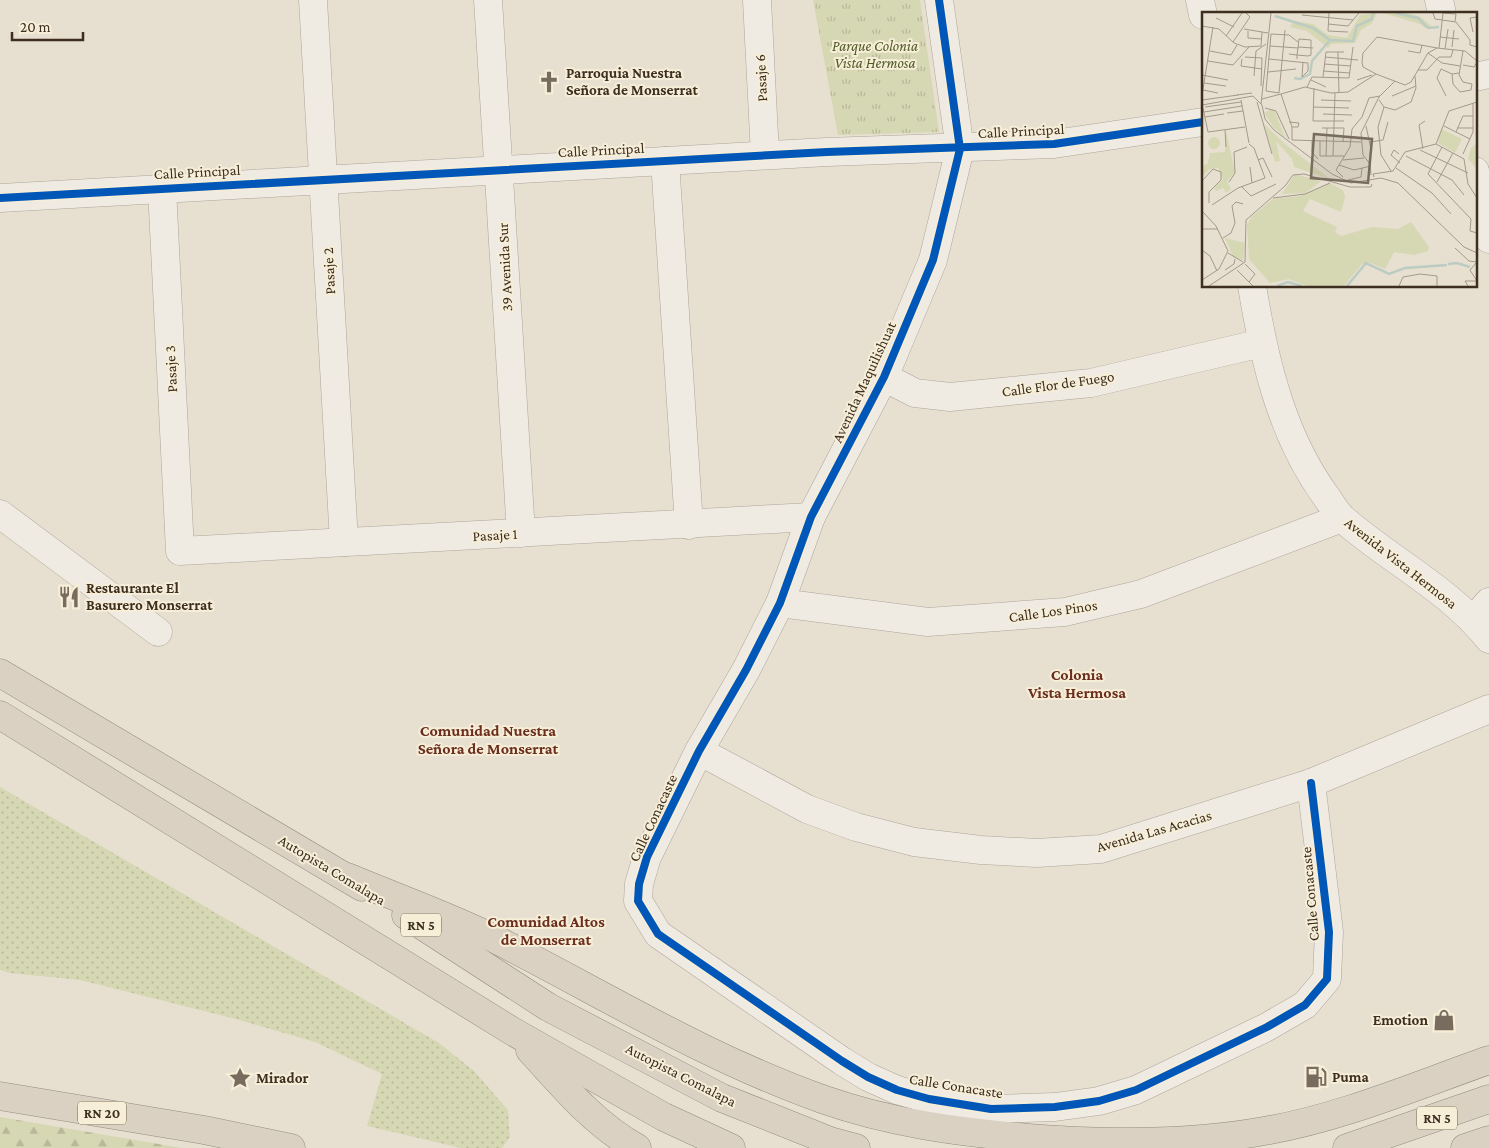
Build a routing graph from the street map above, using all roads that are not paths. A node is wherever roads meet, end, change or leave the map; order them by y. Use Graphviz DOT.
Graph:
graph roads {
  1 [pos="314,0"];
  2 [pos="488,0"];
  3 [pos="757,0"];
  4 [pos="939,0"];
  5 [pos="1489,74"];
  6 [pos="1476,77"];
  7 [pos="1202,122"];
  8 [pos="960,149"];
  9 [pos="765,155"];
  10 [pos="665,160"];
  11 [pos="499,170"];
  12 [pos="1476,176"];
  13 [pos="324,179"];
  14 [pos="162,188"];
  15 [pos="0,198"];
  16 [pos="1489,240"];
  17 [pos="1252,288"];
  18 [pos="1262,343"];
  19 [pos="884,377"];
  20 [pos="0,514"];
  21 [pos="811,517"];
  22 [pos="1342,518"];
  23 [pos="688,525"];
  24 [pos="521,533"];
  25 [pos="344,542"];
  26 [pos="180,551"];
  27 [pos="780,603"];
  28 [pos="1484,620"];
  29 [pos="158,632"];
  30 [pos="0,673"];
  31 [pos="1489,709"];
  32 [pos="0,715"];
  33 [pos="699,751"];
  34 [pos="1312,783"];
  35 [pos="347,877"];
  36 [pos="512,1031"];
  37 [pos="1489,1060"];
  38 [pos="0,1096"];
  39 [pos="1489,1099"];
  40 [pos="204,1130"];
  41 [pos="1489,1140"];
  42 [pos="233,1148"];
  43 [pos="291,1148"];
  44 [pos="637,1148"];
  45 [pos="731,1148"];
  46 [pos="856,1148"];
  47 [pos="1347,1148"];
  48 [pos="1465,1148"];
  1 -- 13 [label="street, Pasaje 2"];
  2 -- 11 [label="street, 39 Avenida Sur"];
  3 -- 9 [label="street, Pasaje 6"];
  4 -- 8 [label="street, Avenida Maquilishuat"];
  5 -- 6 [label="street"];
  7 -- 8 [label="street, Calle Principal"];
  8 -- 9 [label="street, Calle Principal"];
  8 -- 19 [label="street, Avenida Maquilishuat"];
  9 -- 10 [label="street, Calle Principal"];
  10 -- 11 [label="street, Calle Principal"];
  10 -- 23 [label="street"];
  11 -- 13 [label="street, Calle Principal"];
  11 -- 24 [label="street, 39 Avenida Sur"];
  12 -- 16 [label="street"];
  13 -- 14 [label="street, Calle Principal"];
  13 -- 25 [label="street, Pasaje 2"];
  14 -- 15 [label="street, Calle Principal"];
  14 -- 26 [label="street, Pasaje 3"];
  17 -- 18 [label="street, Avenida Vista Hermosa"];
  18 -- 19 [label="street, Calle Flor de Fuego"];
  18 -- 22 [label="street, Avenida Vista Hermosa"];
  19 -- 21 [label="street, Avenida Maquilishuat"];
  20 -- 29 [label="street"];
  21 -- 23 [label="street, Pasaje 1"];
  21 -- 27 [label="street, Avenida Maquilishuat"];
  22 -- 27 [label="street, Calle Los Pinos"];
  22 -- 28 [label="street, Avenida Vista Hermosa"];
  23 -- 24 [label="street, Pasaje 1"];
  24 -- 25 [label="street, Pasaje 1"];
  25 -- 26 [label="street, Pasaje 1"];
  27 -- 33 [label="street, Avenida Maquilishuat"];
  30 -- 35 [label="highway, Autopista Comalapa / RN 5"];
  31 -- 34 [label="street, Avenida Las Acacias"];
  32 -- 36 [label="highway, RN 5"];
  33 -- 34 [label="street, Avenida Las Acacias"];
  33 -- 34 [label="street, Calle Conacaste"];
  35 -- 37 [label="highway"];
  35 -- 46 [label="highway, Autopista Comalapa / RN 5"];
  36 -- 44 [label="highway"];
  36 -- 45 [label="highway, RN 5"];
  38 -- 40 [label="highway, RN 20"];
  39 -- 47 [label="highway, RN 5"];
  40 -- 42 [label="highway"];
  40 -- 43 [label="highway, RN 20"];
  41 -- 48 [label="highway, RN 5"];
}
